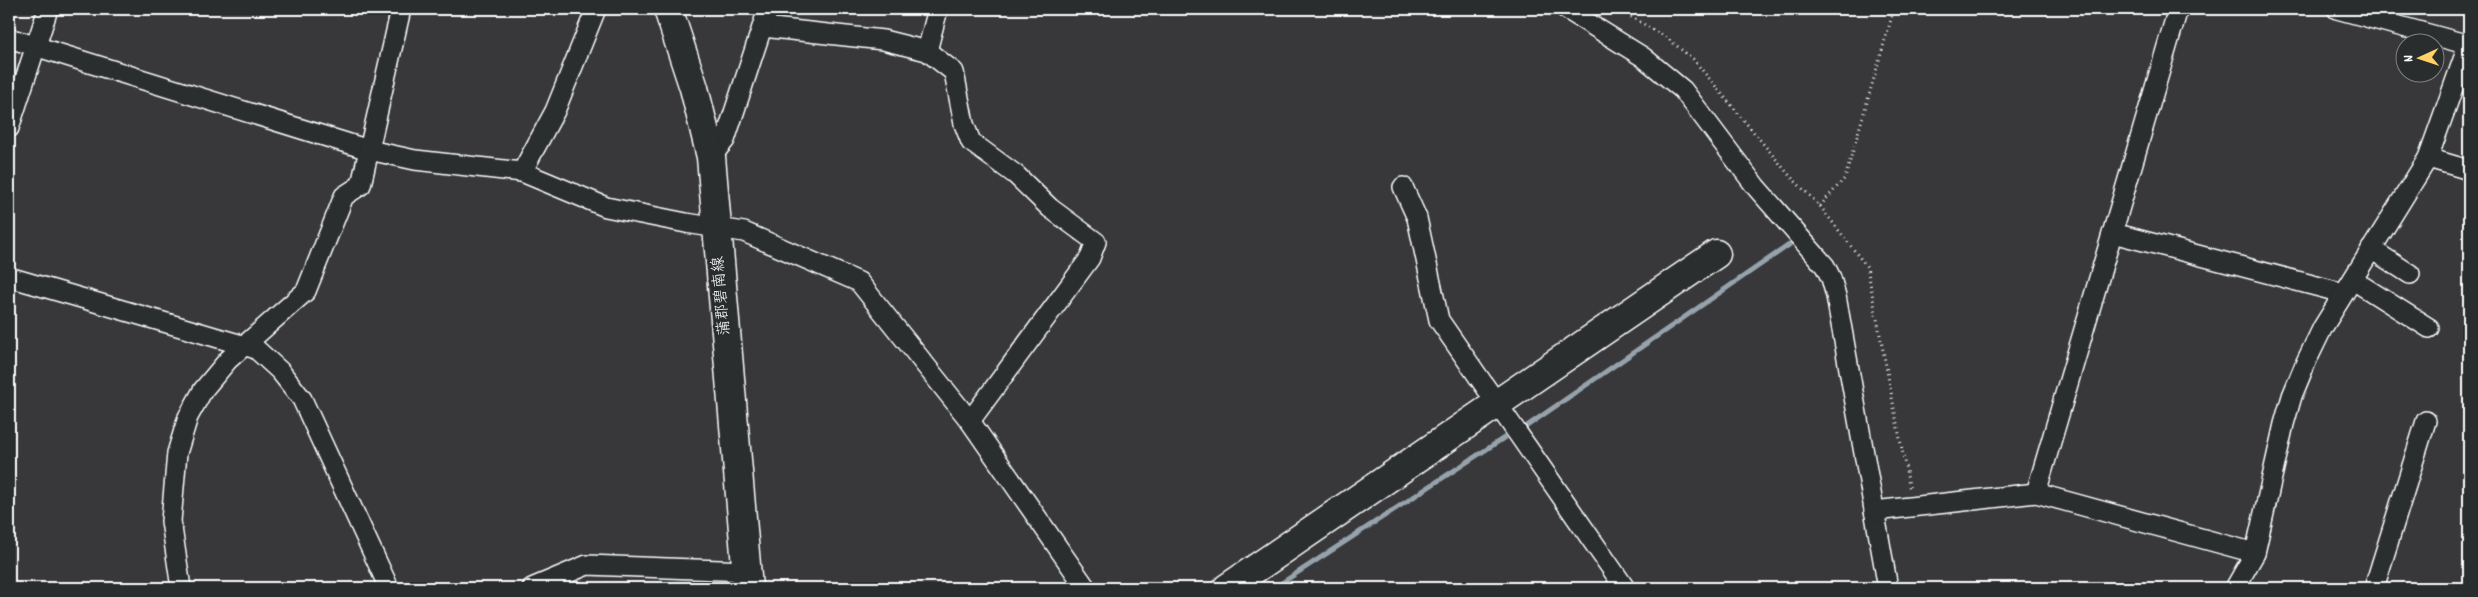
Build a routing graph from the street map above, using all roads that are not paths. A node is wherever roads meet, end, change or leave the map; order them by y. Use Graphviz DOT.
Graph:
graph roads {
  1 [pos="48,9"];
  2 [pos="401,9"];
  3 [pos="596,9"];
  4 [pos="668,9"];
  5 [pos="938,9"];
  6 [pos="1566,9"];
  7 [pos="2178,9"];
  8 [pos="2337,9"];
  9 [pos="1585,15"];
  10 [pos="765,18"];
  11 [pos="9,38"];
  12 [pos="2469,44"];
  13 [pos="36,46"];
  14 [pos="927,52"];
  15 [pos="9,128"];
  16 [pos="369,150"];
  17 [pos="711,157"];
  18 [pos="2428,158"];
  19 [pos="2469,170"];
  20 [pos="522,172"];
  21 [pos="1402,187"];
  22 [pos="716,226"];
  23 [pos="2113,233"];
  24 [pos="2372,249"];
  25 [pos="1716,254"];
  26 [pos="2410,274"];
  27 [pos="9,277"];
  28 [pos="2348,286"];
  29 [pos="2429,328"];
  30 [pos="247,345"];
  31 [pos="1499,404"];
  32 [pos="970,421"];
  33 [pos="2426,421"];
  34 [pos="2036,494"];
  35 [pos="1874,511"];
  36 [pos="2255,553"];
  37 [pos="747,580"];
  38 [pos="181,588"];
  39 [pos="389,588"];
  40 [pos="532,588"];
  41 [pos="1086,588"];
  42 [pos="1227,588"];
  43 [pos="1625,588"];
  44 [pos="1888,588"];
  45 [pos="2235,588"];
  46 [pos="2374,588"];
  1 -- 13 [label="street"];
  2 -- 16 [label="street"];
  3 -- 20 [label="street"];
  4 -- 17 [label="street, 蒲郡碧南線"];
  5 -- 14 [label="street"];
  6 -- 9 [label="street"];
  7 -- 23 [label="street"];
  8 -- 12 [label="street"];
  9 -- 35 [label="street"];
  10 -- 14 [label="street"];
  10 -- 17 [label="street"];
  11 -- 13 [label="street"];
  12 -- 18 [label="street"];
  13 -- 15 [label="street"];
  13 -- 16 [label="street"];
  14 -- 32 [label="street"];
  16 -- 20 [label="street"];
  16 -- 30 [label="street"];
  17 -- 22 [label="street, 蒲郡碧南線"];
  18 -- 19 [label="street"];
  18 -- 24 [label="street"];
  20 -- 22 [label="street"];
  21 -- 31 [label="street"];
  22 -- 32 [label="street"];
  22 -- 37 [label="street, 蒲郡碧南線"];
  23 -- 28 [label="street"];
  23 -- 34 [label="street"];
  24 -- 26 [label="street"];
  24 -- 28 [label="street"];
  25 -- 31 [label="street"];
  27 -- 30 [label="street"];
  28 -- 29 [label="street"];
  28 -- 36 [label="street"];
  30 -- 38 [label="street"];
  30 -- 39 [label="street"];
  31 -- 42 [label="street"];
  31 -- 43 [label="street"];
  32 -- 41 [label="street"];
  33 -- 46 [label="street"];
  34 -- 35 [label="street"];
  34 -- 36 [label="street"];
  35 -- 44 [label="street"];
  36 -- 45 [label="street"];
  37 -- 40 [label="street"];
}
